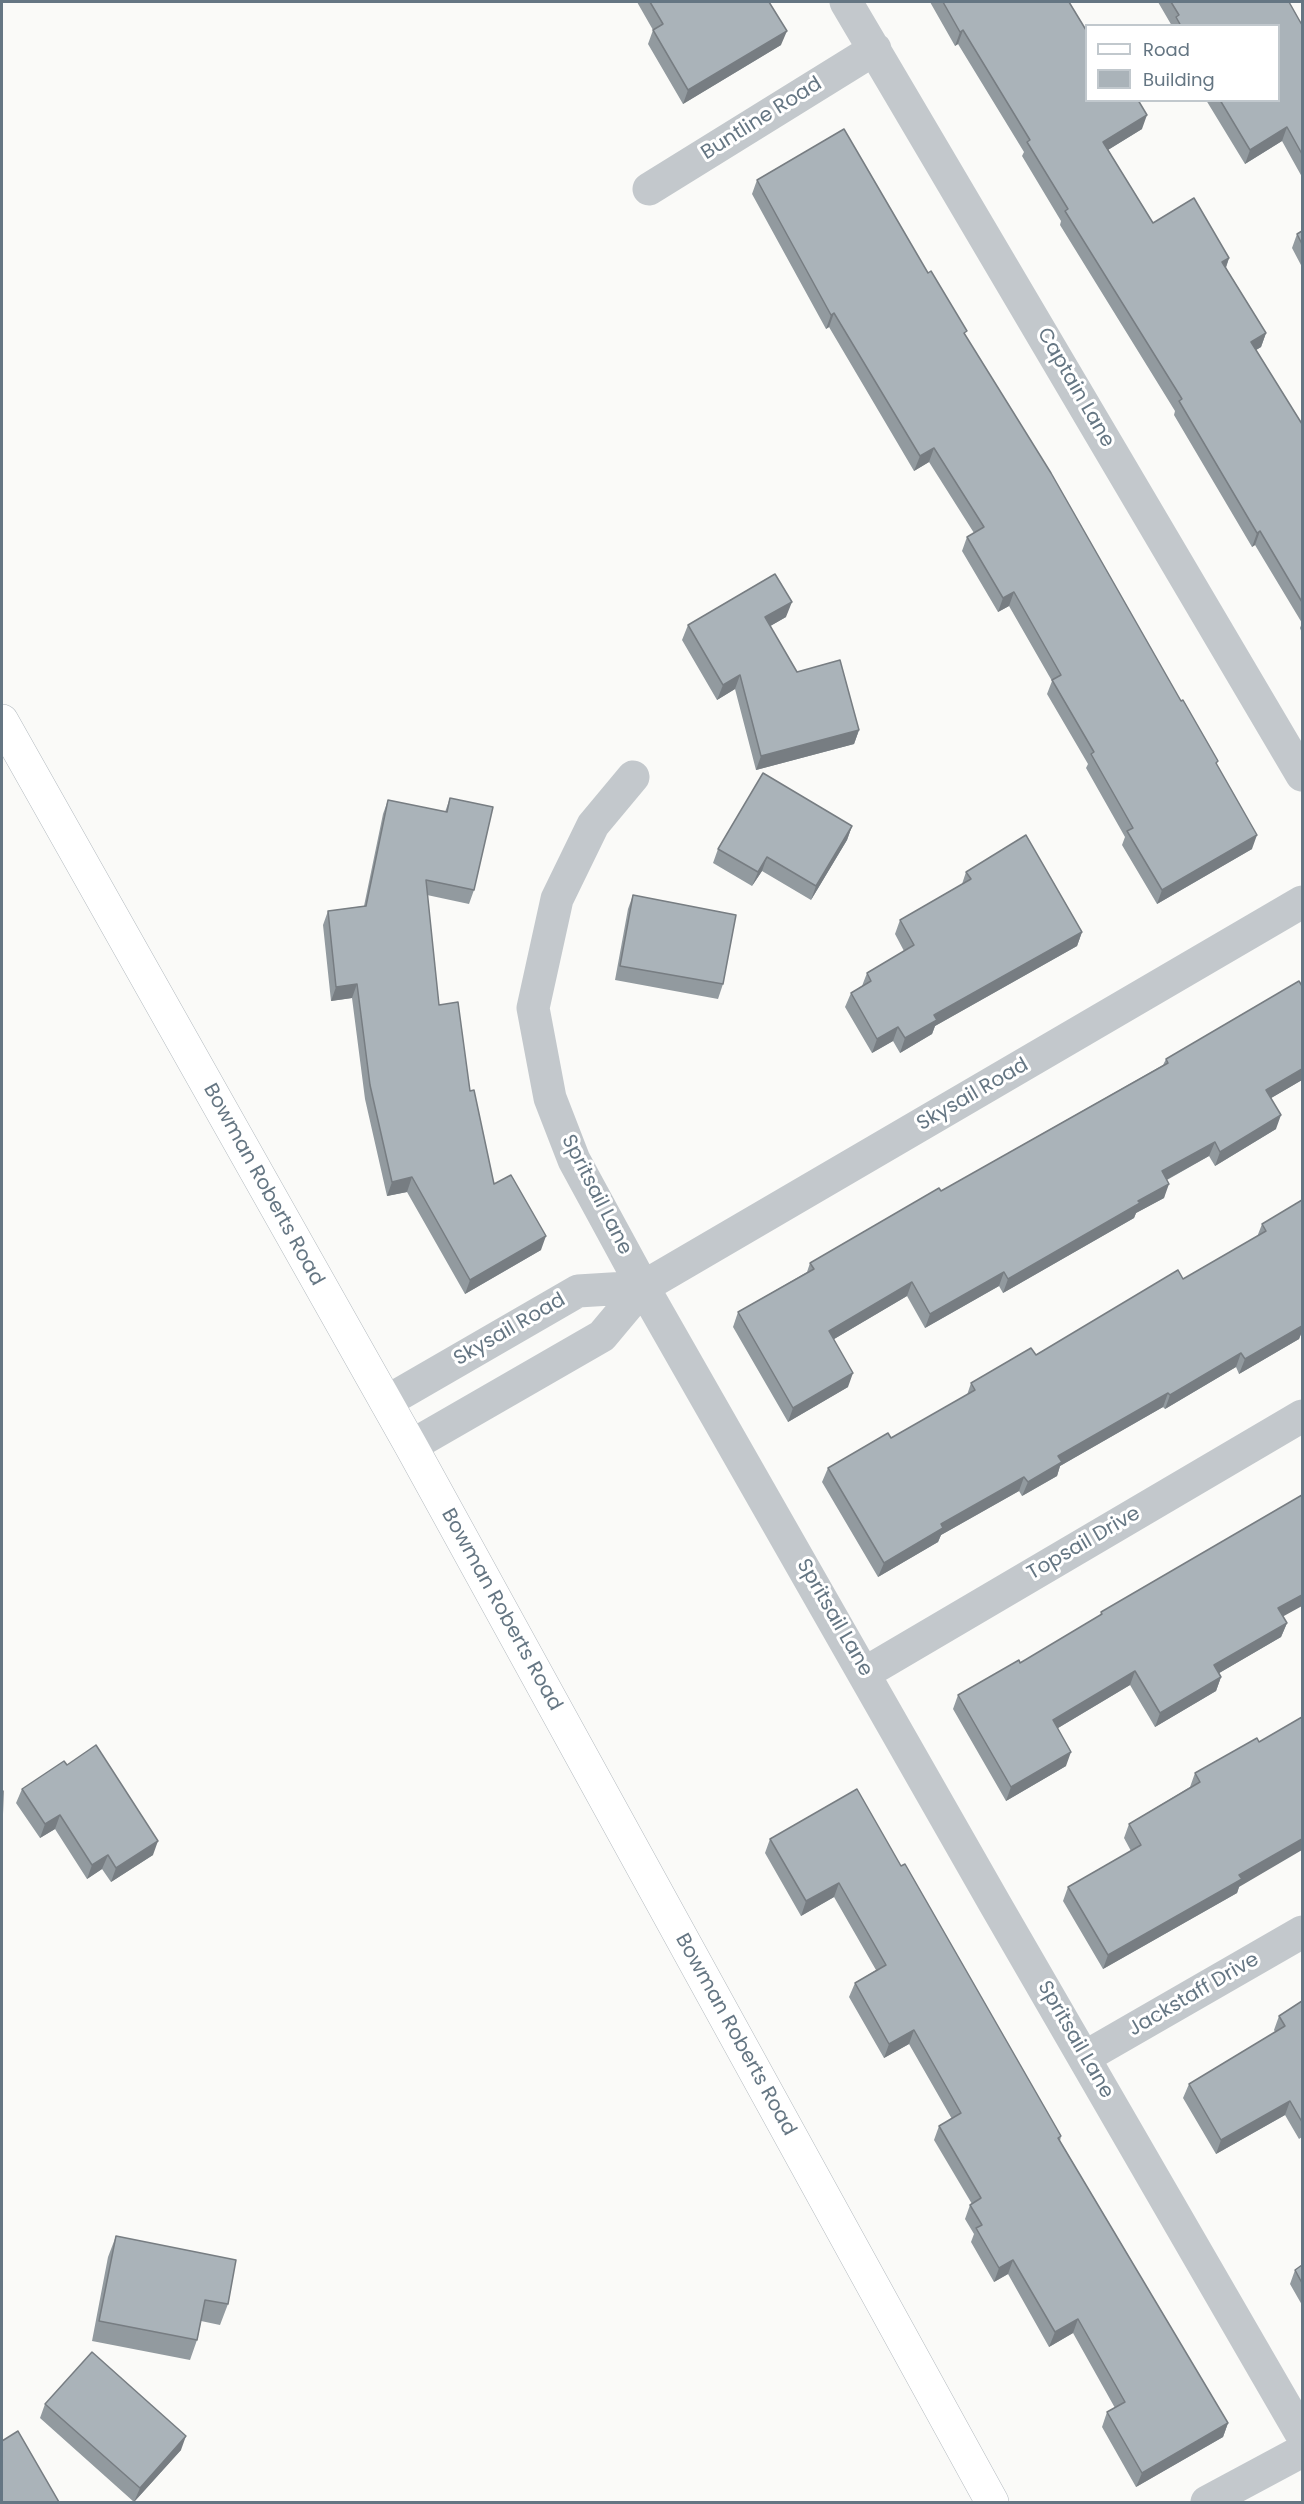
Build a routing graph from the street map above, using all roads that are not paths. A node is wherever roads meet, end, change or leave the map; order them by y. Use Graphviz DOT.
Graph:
graph roads {
  1 [pos="846,2"];
  2 [pos="875,49"];
  3 [pos="649,189"];
  4 [pos="2,721"];
  5 [pos="1302,775"];
  6 [pos="633,777"];
  7 [pos="1302,902"];
  8 [pos="643,1287"];
  9 [pos="386,1402"];
  10 [pos="1302,1416"];
  11 [pos="411,1446"];
  12 [pos="865,1672"];
  13 [pos="1302,1932"];
  14 [pos="1085,2057"];
  15 [pos="1302,2435"];
  16 [pos="1302,2451"];
  17 [pos="993,2502"];
  18 [pos="1207,2502"];
  1 -- 2 [label="street, Captain Lane"];
  2 -- 3 [label="street, Buntline Road"];
  2 -- 5 [label="street, Captain Lane"];
  4 -- 9 [label="street, Bowman Roberts Road"];
  6 -- 8 [label="street, Spritsail Lane"];
  7 -- 8 [label="street, Skysail Road"];
  8 -- 9 [label="street, Skysail Road"];
  8 -- 11 [label="street, Skysail Road"];
  8 -- 12 [label="street, Spritsail Lane"];
  9 -- 11 [label="street, Bowman Roberts Road"];
  10 -- 12 [label="street, Topsail Drive"];
  11 -- 17 [label="street, Bowman Roberts Road"];
  12 -- 14 [label="street, Spritsail Lane"];
  13 -- 14 [label="street, Jackstaff Drive"];
  14 -- 15 [label="street, Spritsail Lane"];
  16 -- 18 [label="street"];
}
